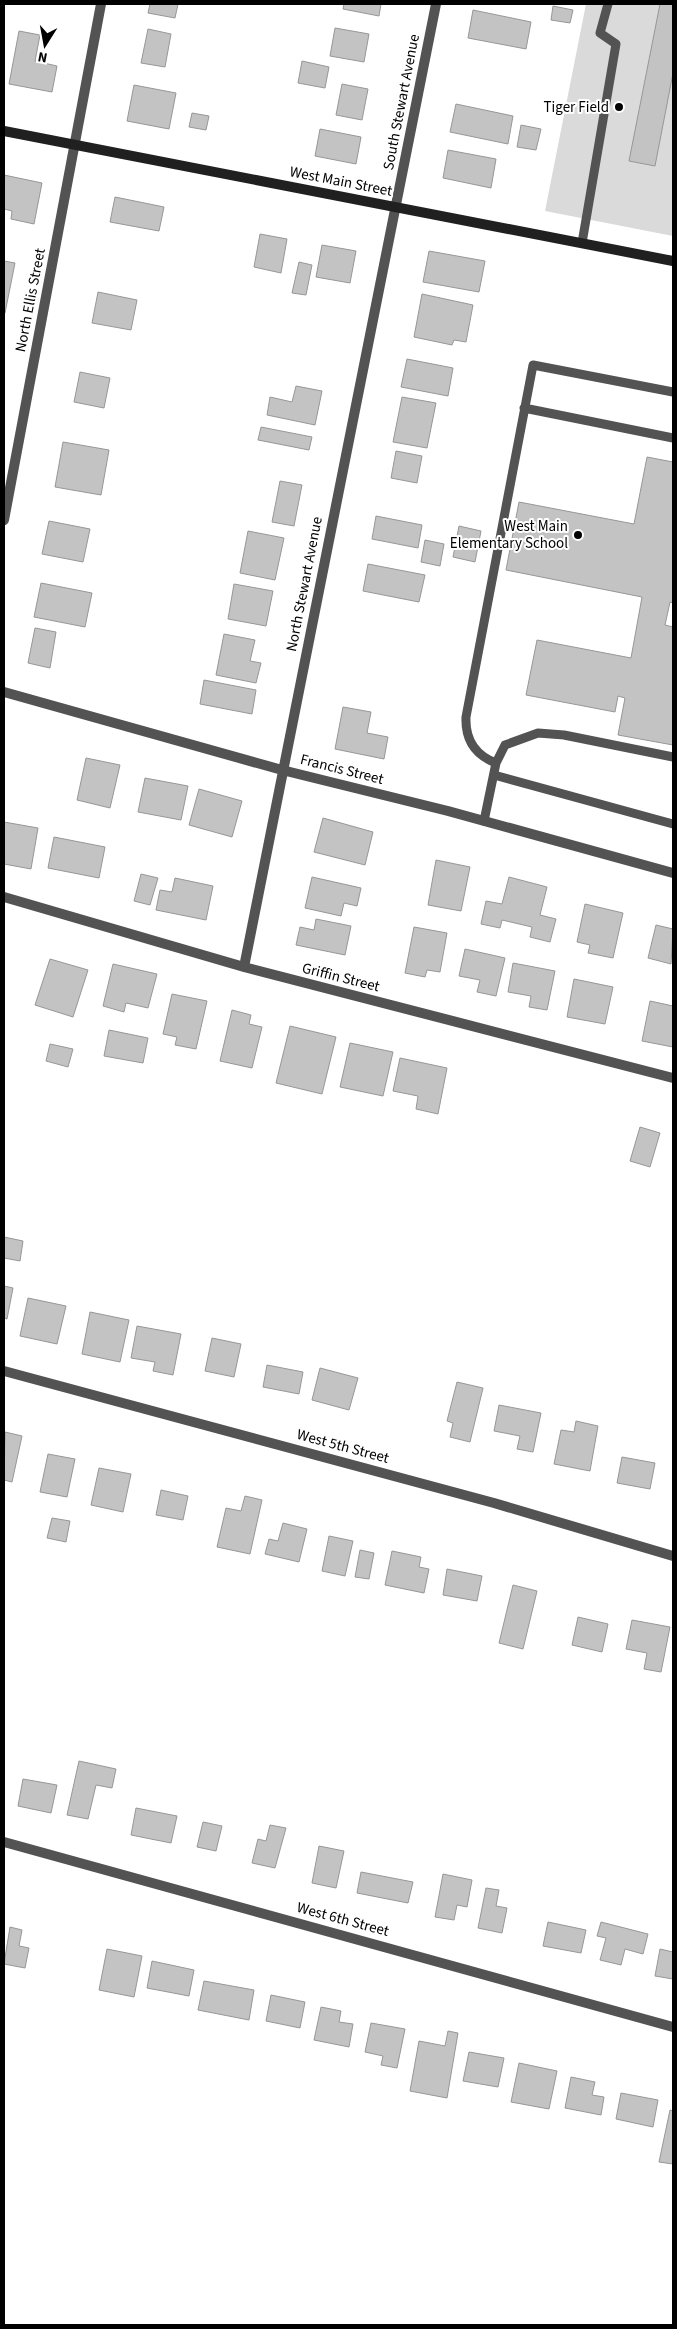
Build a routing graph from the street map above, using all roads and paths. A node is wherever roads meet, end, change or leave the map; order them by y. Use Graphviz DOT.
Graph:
graph roads {
  1 [pos="102,4"];
  2 [pos="436,4"];
  3 [pos="608,4"];
  4 [pos="4,131"];
  5 [pos="74,145"];
  6 [pos="395,207"];
  7 [pos="582,243"];
  8 [pos="673,261"];
  9 [pos="673,392"];
  10 [pos="524,408"];
  11 [pos="673,438"];
  12 [pos="4,520"];
  13 [pos="4,692"];
  14 [pos="673,757"];
  15 [pos="496,763"];
  16 [pos="282,770"];
  17 [pos="494,775"];
  18 [pos="484,820"];
  19 [pos="673,824"];
  20 [pos="673,873"];
  21 [pos="4,897"];
  22 [pos="244,968"];
  23 [pos="673,1078"];
  24 [pos="4,1371"];
  25 [pos="673,1556"];
  26 [pos="4,1842"];
  27 [pos="673,2027"];
  1 -- 5 [label="street, North Ellis Street"];
  2 -- 6 [label="street, South Stewart Avenue"];
  3 -- 7 [label="lane"];
  4 -- 5 [label="main road, West Main Street"];
  5 -- 6 [label="main road, West Main Street"];
  5 -- 12 [label="street, North Ellis Street"];
  6 -- 7 [label="main road, West Main Street"];
  6 -- 16 [label="street, North Stewart Avenue"];
  7 -- 8 [label="main road, West Main Street"];
  9 -- 10 [label="lane"];
  10 -- 11 [label="lane"];
  10 -- 15 [label="lane"];
  13 -- 16 [label="street, Francis Street"];
  14 -- 15 [label="lane"];
  15 -- 17 [label="lane"];
  16 -- 18 [label="street, Francis Street"];
  16 -- 22 [label="street, North Stewart Avenue"];
  17 -- 18 [label="lane"];
  17 -- 19 [label="lane"];
  18 -- 20 [label="street, Francis Street"];
  21 -- 22 [label="street, Griffin Street"];
  22 -- 23 [label="street, Griffin Street"];
  24 -- 25 [label="street, West 5th Street"];
  26 -- 27 [label="street, West 6th Street"];
}
